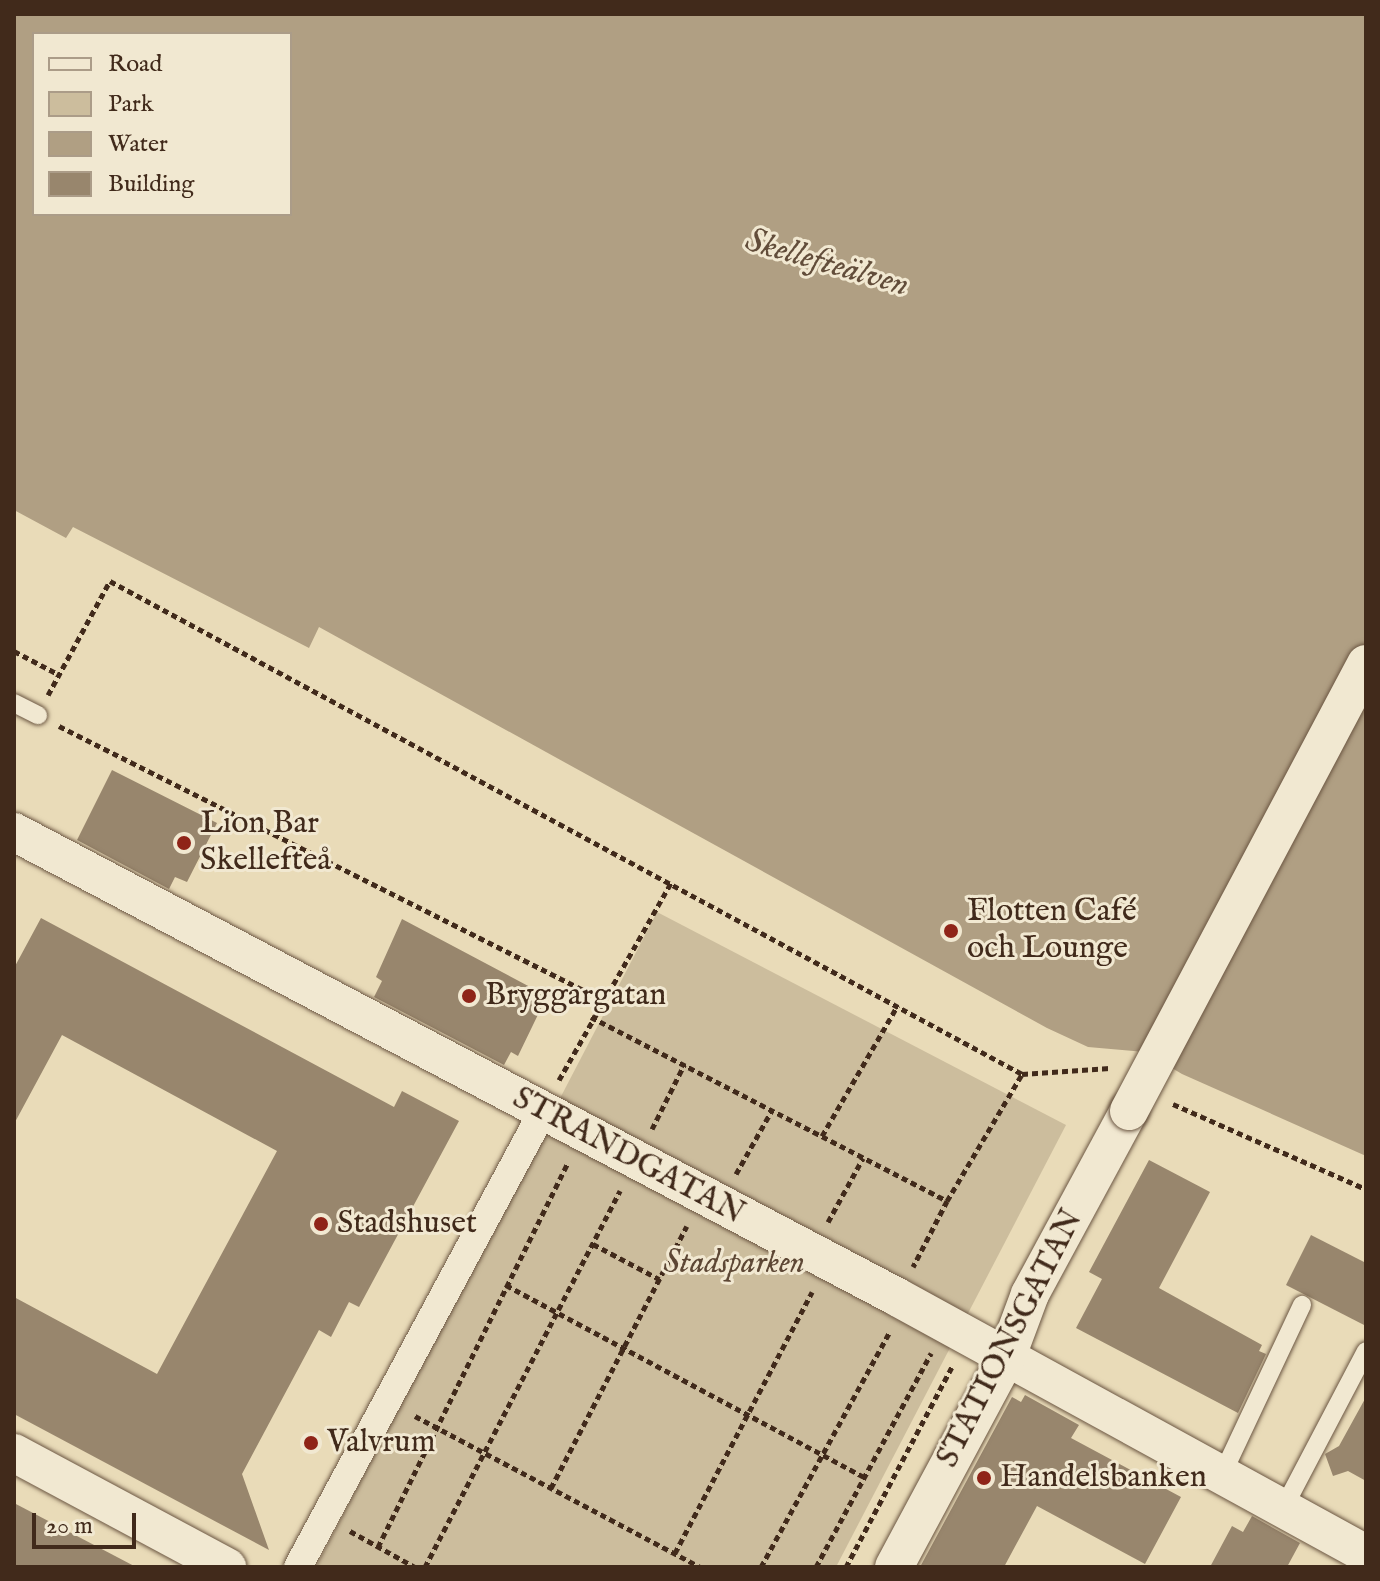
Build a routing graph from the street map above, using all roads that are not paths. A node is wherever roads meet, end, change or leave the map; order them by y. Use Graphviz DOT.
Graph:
graph roads {
  1 [pos="1366,664"];
  2 [pos="14,703"];
  3 [pos="38,715"];
  4 [pos="15,834"];
  5 [pos="543,1111"];
  6 [pos="1302,1305"];
  7 [pos="1366,1351"];
  8 [pos="1007,1356"];
  9 [pos="14,1453"];
  10 [pos="1222,1475"];
  11 [pos="1283,1509"];
  12 [pos="1366,1554"];
  13 [pos="227,1567"];
  14 [pos="298,1567"];
  15 [pos="894,1567"];
  1 -- 8 [label="street, STATIONSGATAN, bridge"];
  2 -- 3 [label="lane"];
  4 -- 5 [label="street, STRANDGATAN"];
  5 -- 8 [label="street, STRANDGATAN"];
  5 -- 14 [label="street"];
  6 -- 10 [label="lane"];
  7 -- 11 [label="lane"];
  8 -- 10 [label="street, STRANDGATAN"];
  8 -- 15 [label="street, STATIONSGATAN"];
  9 -- 13 [label="street"];
  10 -- 11 [label="street, STRANDGATAN"];
  11 -- 12 [label="street, STRANDGATAN"];
}
